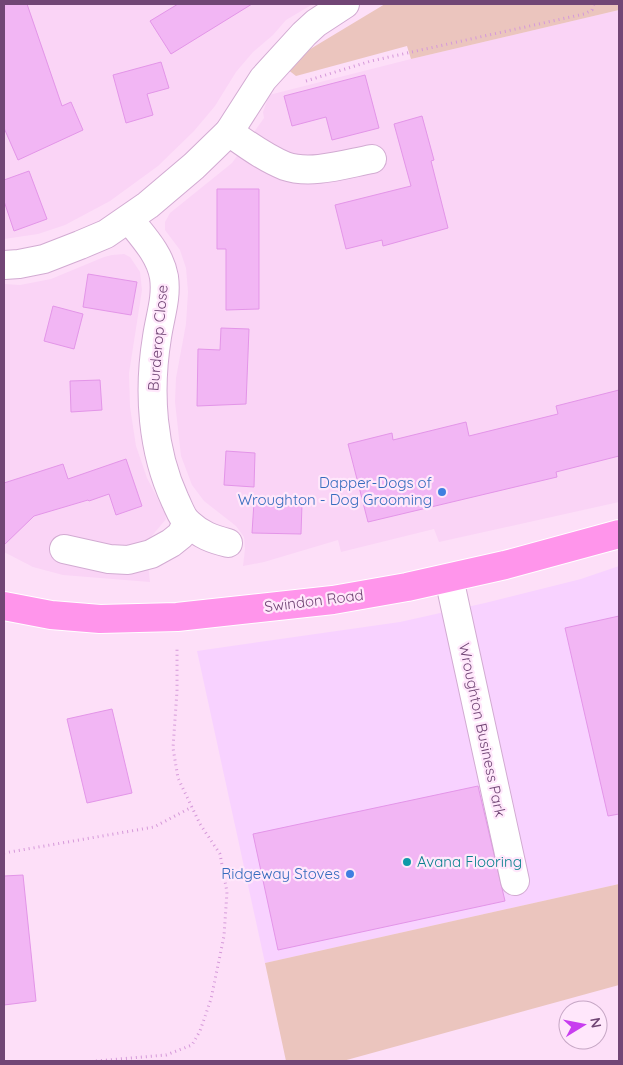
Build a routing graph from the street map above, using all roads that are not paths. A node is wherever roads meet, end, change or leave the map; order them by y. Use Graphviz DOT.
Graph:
graph roads {
  1 [pos="345,4"];
  2 [pos="229,132"];
  3 [pos="372,159"];
  4 [pos="129,219"];
  5 [pos="4,265"];
  6 [pos="187,522"];
  7 [pos="619,534"];
  8 [pos="228,543"];
  9 [pos="64,549"];
  10 [pos="449,578"];
  11 [pos="4,606"];
  12 [pos="514,881"];
  1 -- 2 [label="street"];
  2 -- 3 [label="street"];
  2 -- 4 [label="street"];
  4 -- 5 [label="street"];
  4 -- 6 [label="street, Burderop Close"];
  6 -- 8 [label="street, Burderop Close"];
  6 -- 9 [label="street"];
  7 -- 10 [label="main road, Swindon Road"];
  10 -- 11 [label="main road, Swindon Road"];
  10 -- 12 [label="street, Wroughton Business Park"];
}
